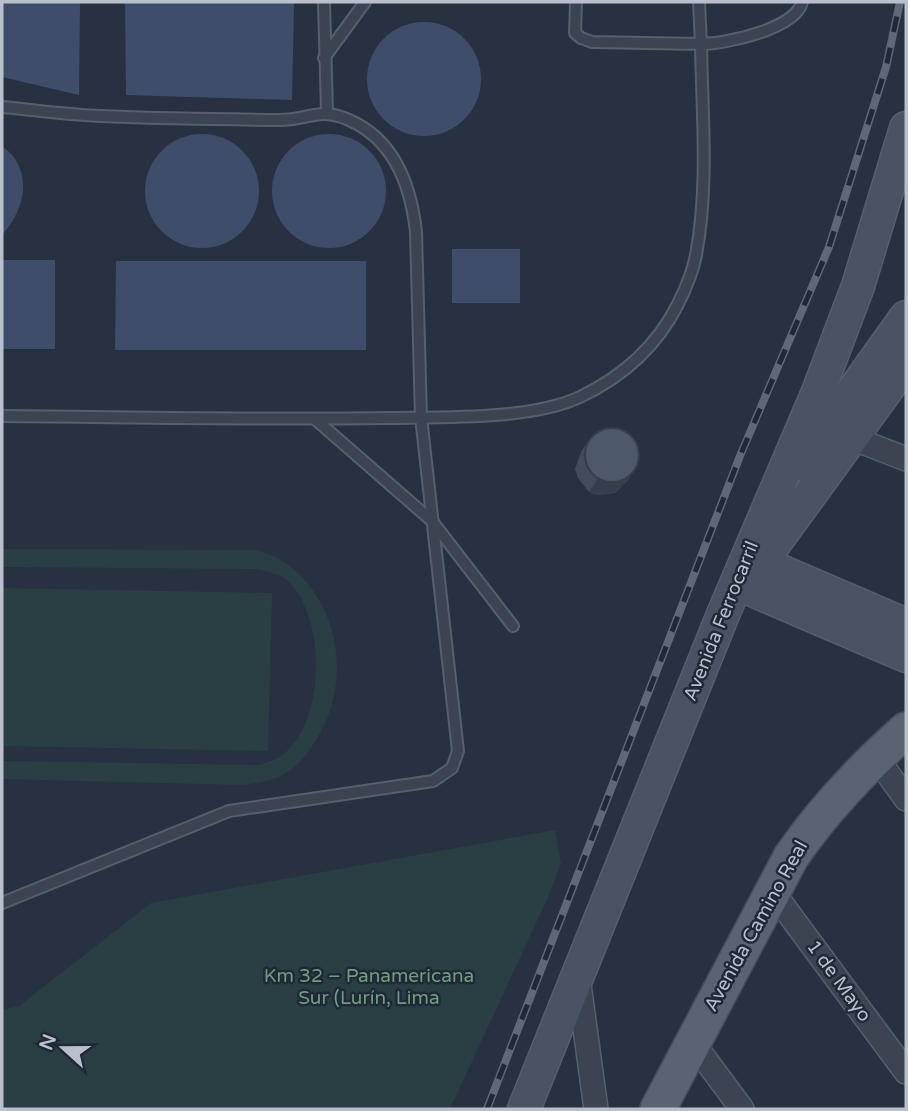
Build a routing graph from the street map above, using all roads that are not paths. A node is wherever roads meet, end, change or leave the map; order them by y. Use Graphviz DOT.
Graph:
graph roads {
  1 [pos="324,2"];
  2 [pos="365,2"];
  3 [pos="576,2"];
  4 [pos="699,2"];
  5 [pos="802,2"];
  6 [pos="701,44"];
  7 [pos="324,58"];
  8 [pos="2,107"];
  9 [pos="327,112"];
  10 [pos="906,128"];
  11 [pos="906,317"];
  12 [pos="906,363"];
  13 [pos="2,416"];
  14 [pos="421,417"];
  15 [pos="315,419"];
  16 [pos="852,438"];
  17 [pos="906,459"];
  18 [pos="764,517"];
  19 [pos="432,522"];
  20 [pos="750,569"];
  21 [pos="906,625"];
  22 [pos="513,626"];
  23 [pos="906,656"];
  24 [pos="906,730"];
  25 [pos="876,757"];
  26 [pos="906,799"];
  27 [pos="772,891"];
  28 [pos="2,903"];
  29 [pos="578,974"];
  30 [pos="693,1044"];
  31 [pos="906,1072"];
  32 [pos="524,1109"];
  33 [pos="596,1109"];
  34 [pos="658,1109"];
  35 [pos="742,1109"];
  1 -- 7 [label="lane"];
  2 -- 7 [label="lane"];
  3 -- 6 [label="lane"];
  4 -- 6 [label="lane"];
  5 -- 6 [label="lane"];
  6 -- 14 [label="lane"];
  7 -- 9 [label="lane"];
  8 -- 9 [label="lane"];
  9 -- 14 [label="lane"];
  10 -- 18 [label="street, Avenida Ferrocarril"];
  11 -- 18 [label="street"];
  12 -- 16 [label="street"];
  13 -- 15 [label="lane"];
  14 -- 15 [label="lane"];
  14 -- 19 [label="lane"];
  15 -- 19 [label="lane"];
  16 -- 17 [label="street"];
  16 -- 20 [label="street"];
  18 -- 20 [label="street, Avenida Ferrocarril"];
  19 -- 22 [label="lane"];
  19 -- 28 [label="lane"];
  20 -- 21 [label="street"];
  20 -- 23 [label="street"];
  20 -- 29 [label="street, Avenida Ferrocarril"];
  24 -- 25 [label="main road, Avenida Camino Real"];
  25 -- 26 [label="street"];
  25 -- 27 [label="main road, Avenida Camino Real"];
  27 -- 30 [label="main road, Avenida Camino Real"];
  27 -- 31 [label="street, 1 de Mayo"];
  29 -- 32 [label="street, Avenida Ferrocarril"];
  29 -- 33 [label="street"];
  30 -- 34 [label="main road, Avenida Camino Real"];
  30 -- 35 [label="street"];
}
